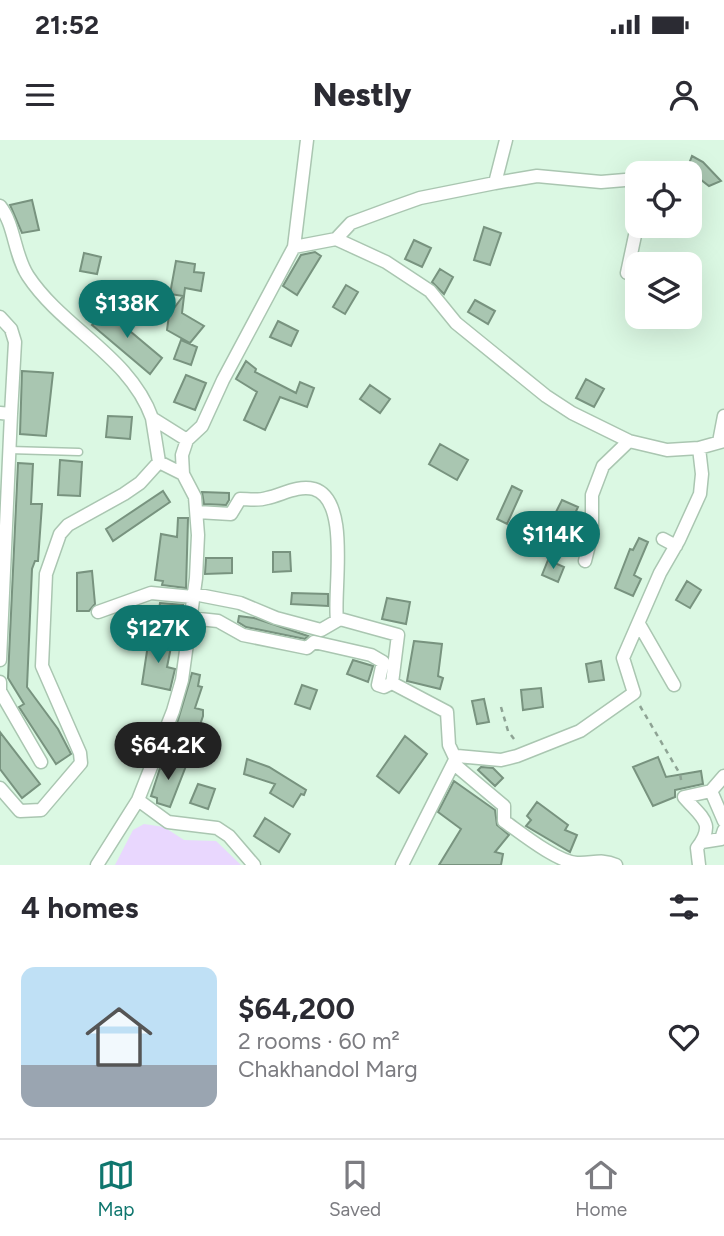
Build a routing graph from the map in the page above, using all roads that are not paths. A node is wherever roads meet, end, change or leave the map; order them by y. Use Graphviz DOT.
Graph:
graph roads {
  1 [pos="307,140"];
  2 [pos="506,140"];
  3 [pos="625,180"];
  4 [pos="495,183"];
  5 [pos="0,206"];
  6 [pos="336,239"];
  7 [pos="294,247"];
  8 [pos="0,317"];
  9 [pos="5,413"];
  10 [pos="724,416"];
  11 [pos="152,418"];
  12 [pos="187,440"];
  13 [pos="629,441"];
  14 [pos="722,441"];
  15 [pos="699,448"];
  16 [pos="9,450"];
  17 [pos="79,452"];
  18 [pos="159,462"];
  19 [pos="183,474"];
  20 [pos="197,512"];
  21 [pos="663,539"];
  22 [pos="676,546"];
  23 [pos="585,561"];
  24 [pos="194,595"];
  25 [pos="98,612"];
  26 [pos="190,618"];
  27 [pos="337,620"];
  28 [pos="639,624"];
  29 [pos="0,660"];
  30 [pos="0,682"];
  31 [pos="392,683"];
  32 [pos="674,685"];
  33 [pos="41,762"];
  34 [pos="455,762"];
  35 [pos="724,776"];
  36 [pos="0,788"];
  37 [pos="711,791"];
  38 [pos="138,800"];
  39 [pos="724,821"];
  40 [pos="724,830"];
  41 [pos="702,842"];
  42 [pos="97,865"];
  43 [pos="254,865"];
  44 [pos="402,865"];
  45 [pos="616,865"];
  46 [pos="699,865"];
  1 -- 7 [label="street"];
  2 -- 4 [label="street"];
  3 -- 4 [label="street"];
  4 -- 6 [label="street"];
  5 -- 11 [label="street"];
  6 -- 7 [label="street"];
  6 -- 13 [label="street"];
  7 -- 12 [label="street"];
  8 -- 9 [label="street"];
  9 -- 16 [label="street"];
  10 -- 14 [label="street"];
  11 -- 12 [label="street"];
  11 -- 18 [label="street"];
  12 -- 19 [label="street"];
  13 -- 15 [label="street"];
  13 -- 23 [label="street"];
  14 -- 15 [label="street"];
  15 -- 22 [label="street"];
  16 -- 17 [label="lane"];
  16 -- 29 [label="street"];
  18 -- 19 [label="street"];
  18 -- 36 [label="street"];
  19 -- 20 [label="street"];
  20 -- 24 [label="street"];
  20 -- 27 [label="street"];
  21 -- 22 [label="street"];
  22 -- 28 [label="street"];
  24 -- 25 [label="street"];
  24 -- 26 [label="street"];
  24 -- 27 [label="street"];
  26 -- 31 [label="street"];
  26 -- 38 [label="street"];
  27 -- 31 [label="street"];
  28 -- 32 [label="street"];
  28 -- 34 [label="street"];
  30 -- 33 [label="street"];
  31 -- 34 [label="street"];
  34 -- 44 [label="street"];
  34 -- 45 [label="street"];
  35 -- 37 [label="street"];
  37 -- 39 [label="street"];
  37 -- 41 [label="street"];
  38 -- 42 [label="street"];
  38 -- 43 [label="street"];
  40 -- 41 [label="street"];
  41 -- 46 [label="street"];
}
